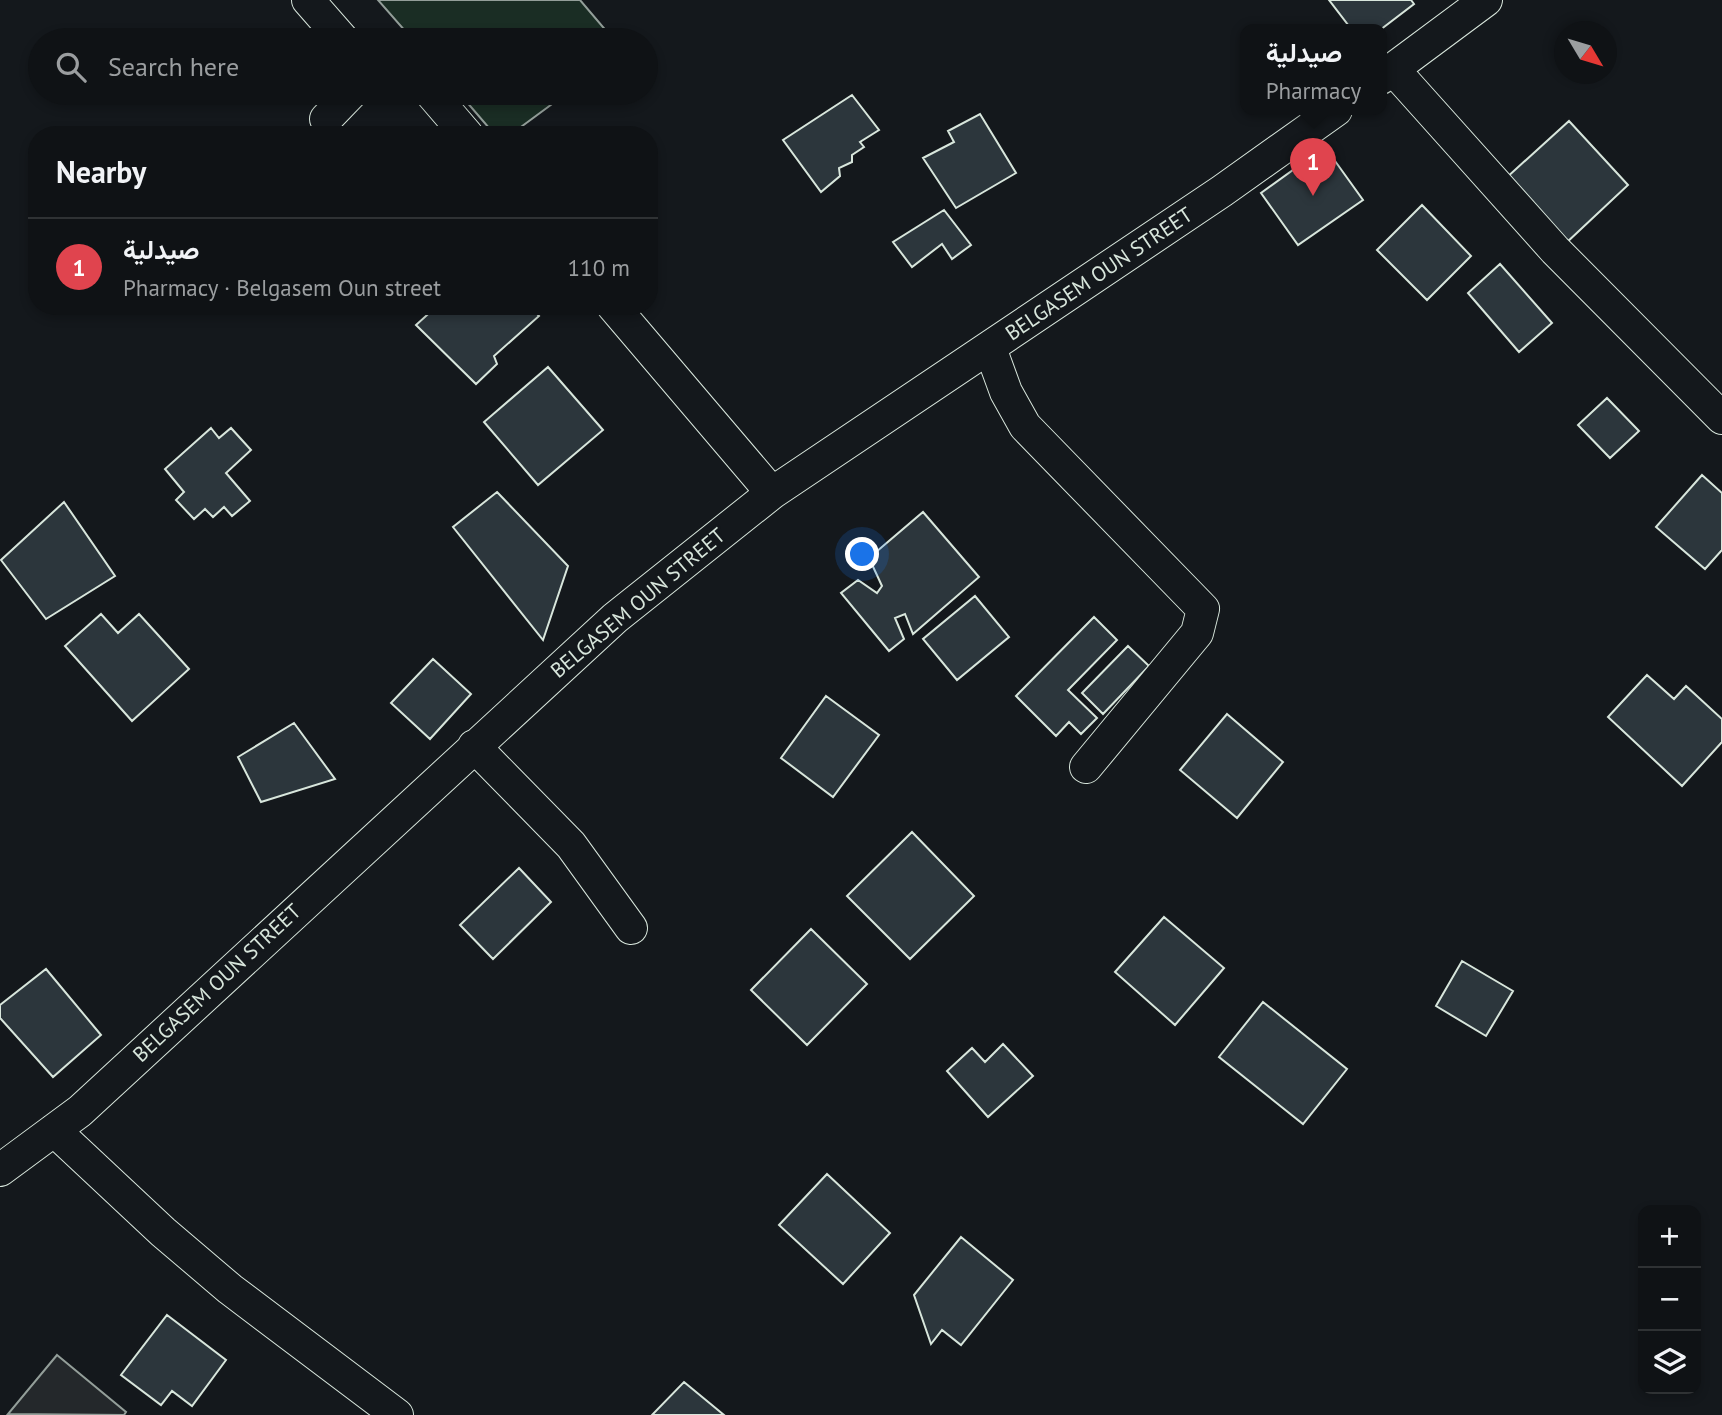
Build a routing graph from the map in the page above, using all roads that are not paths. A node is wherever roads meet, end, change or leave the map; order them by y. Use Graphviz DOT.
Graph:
graph roads {
  1 [pos="308,0"];
  2 [pos="1486,0"];
  3 [pos="332,28"];
  4 [pos="1387,73"];
  5 [pos="339,105"];
  6 [pos="441,105"];
  7 [pos="1329,115"];
  8 [pos="326,118"];
  9 [pos="459,126"];
  10 [pos="621,315"];
  11 [pos="990,348"];
  12 [pos="1722,418"];
  13 [pos="772,493"];
  14 [pos="474,746"];
  15 [pos="1086,767"];
  16 [pos="631,928"];
  17 [pos="54,1130"];
  18 [pos="0,1170"];
  19 [pos="397,1415"];
  1 -- 3 [label="street"];
  2 -- 4 [label="street"];
  4 -- 12 [label="street"];
  5 -- 8 [label="street"];
  6 -- 9 [label="street"];
  7 -- 11 [label="street, BELGASEM OUN STREET"];
  10 -- 13 [label="street"];
  11 -- 13 [label="street, BELGASEM OUN STREET"];
  11 -- 15 [label="street"];
  13 -- 14 [label="street, BELGASEM OUN STREET"];
  14 -- 16 [label="street"];
  14 -- 17 [label="street, BELGASEM OUN STREET"];
  17 -- 18 [label="street, BELGASEM OUN STREET"];
  17 -- 19 [label="street"];
}
